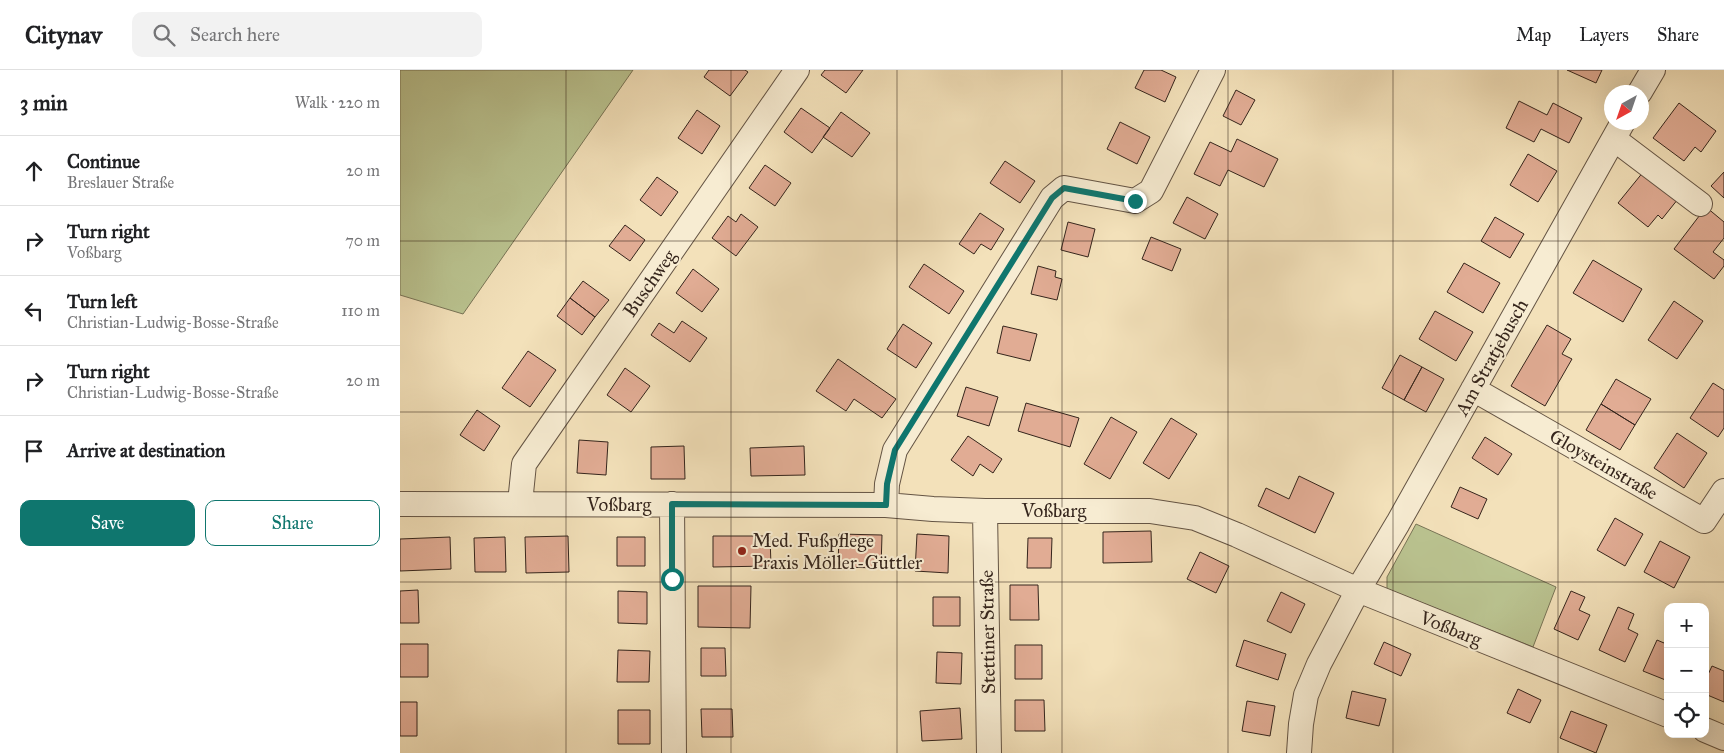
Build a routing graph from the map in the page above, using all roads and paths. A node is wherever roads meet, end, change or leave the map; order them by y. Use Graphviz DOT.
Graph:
graph roads {
  1 [pos="797,70"];
  2 [pos="1213,70"];
  3 [pos="1653,70"];
  4 [pos="1644,85"];
  5 [pos="1618,131"];
  6 [pos="1700,204"];
  7 [pos="1473,388"];
  8 [pos="1724,491"];
  9 [pos="520,503"];
  10 [pos="400,504"];
  11 [pos="672,504"];
  12 [pos="886,505"];
  13 [pos="985,510"];
  14 [pos="1358,590"];
  15 [pos="1664,714"];
  16 [pos="1709,732"];
  17 [pos="1724,738"];
  18 [pos="674,753"];
  19 [pos="989,753"];
  20 [pos="1299,753"];
  1 -- 9 [label="street, Buschweg"];
  2 -- 12 [label="street"];
  3 -- 4 [label="street"];
  5 -- 6 [label="street"];
  5 -- 7 [label="street, Am Stratjebusch"];
  7 -- 8 [label="street, Gloysteinstraße"];
  7 -- 14 [label="street, Am Stratjebusch"];
  9 -- 10 [label="street, Voßbarg"];
  9 -- 11 [label="street, Voßbarg"];
  11 -- 12 [label="street, Voßbarg"];
  11 -- 18 [label="street"];
  12 -- 13 [label="street, Voßbarg"];
  13 -- 14 [label="street, Voßbarg"];
  13 -- 19 [label="street, Stettiner Straße"];
  14 -- 15 [label="street, Voßbarg"];
  14 -- 20 [label="street, Am Stratjebusch"];
  16 -- 17 [label="street"];
}
